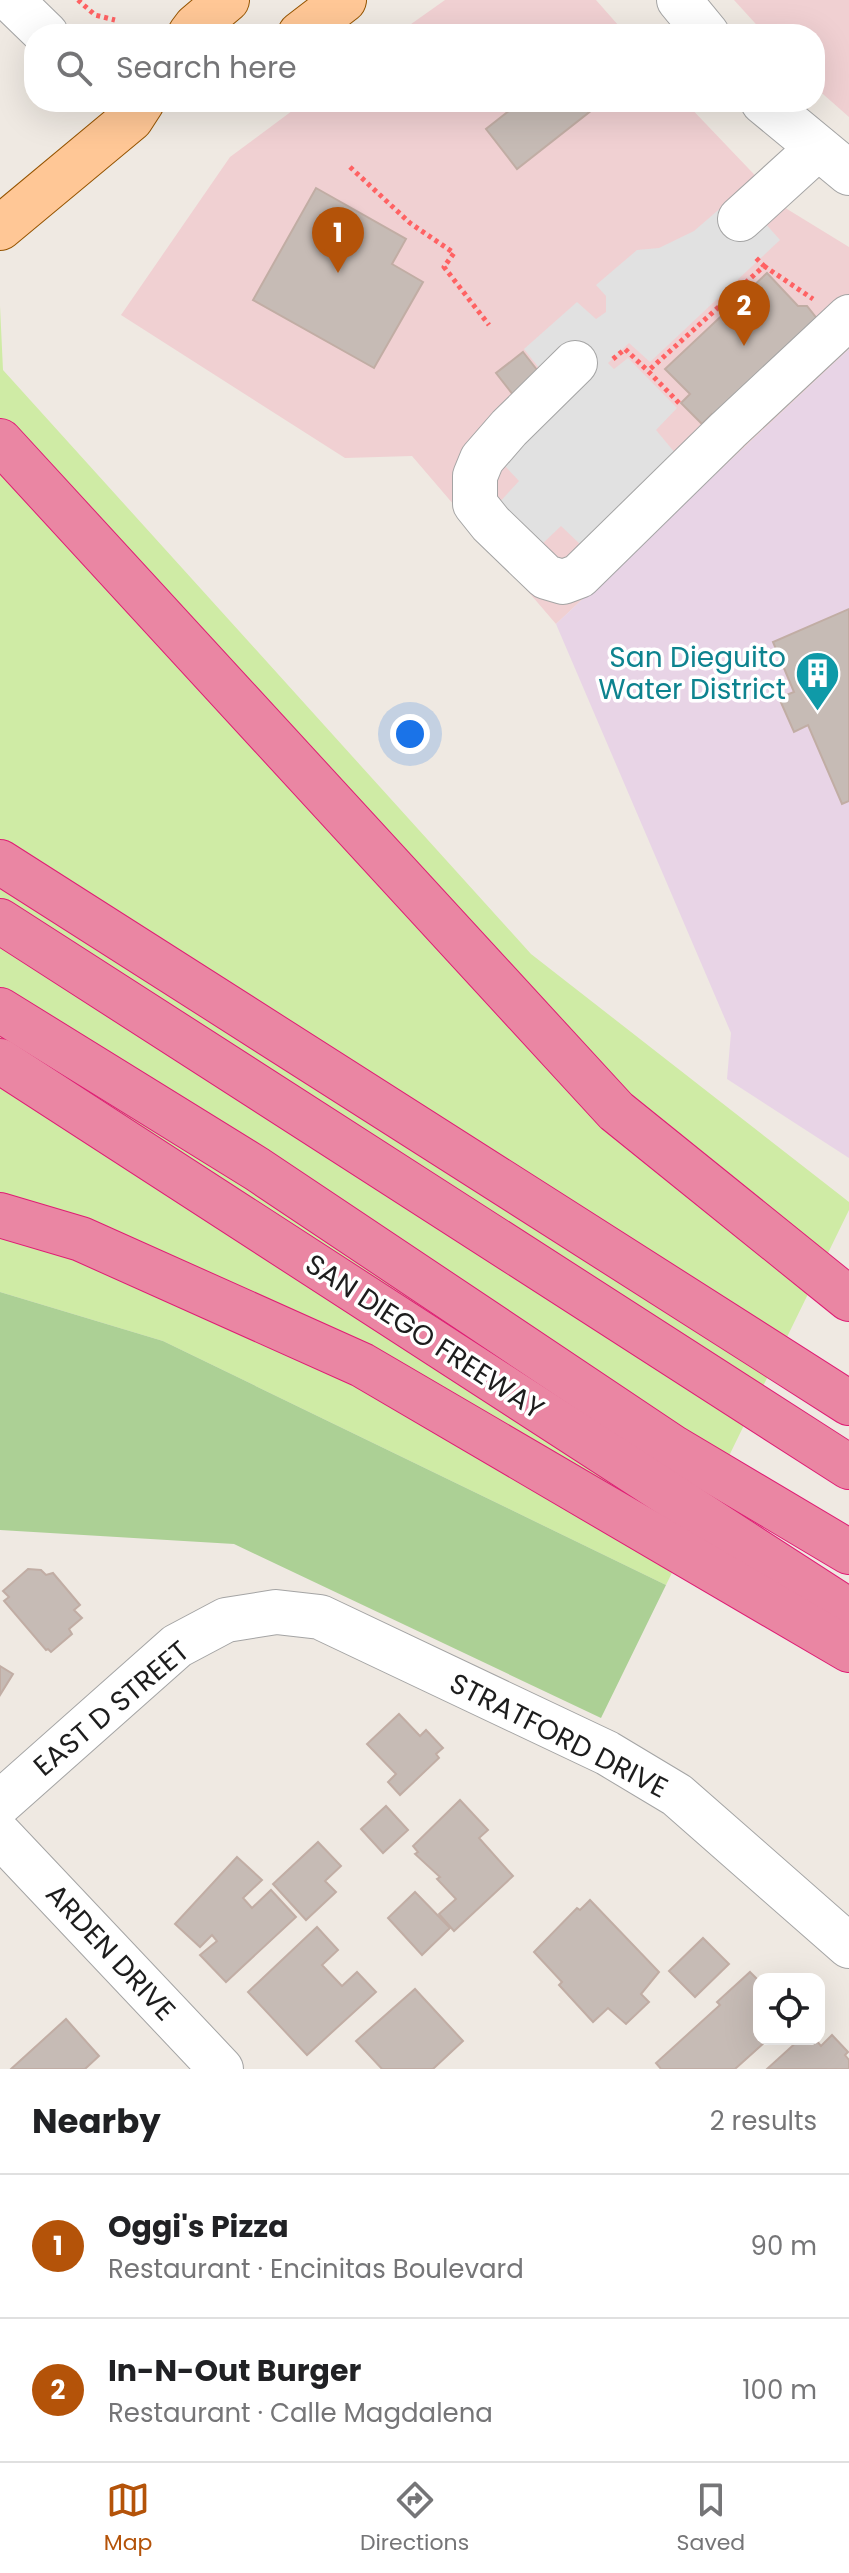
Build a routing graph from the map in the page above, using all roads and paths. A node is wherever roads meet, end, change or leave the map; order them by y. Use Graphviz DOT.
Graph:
graph roads {
  1 [pos="11,0"];
  2 [pos="78,0"];
  3 [pos="227,0"];
  4 [pos="344,0"];
  5 [pos="679,0"];
  6 [pos="115,20"];
  7 [pos="36,24"];
  8 [pos="198,24"];
  9 [pos="313,24"];
  10 [pos="699,24"];
  11 [pos="132,112"];
  12 [pos="775,112"];
  13 [pos="834,160"];
  14 [pos="350,167"];
  15 [pos="0,228"];
  16 [pos="743,233"];
  17 [pos="764,266"];
  18 [pos="834,311"];
  19 [pos="489,325"];
  20 [pos="590,364"];
  21 [pos="648,371"];
  22 [pos="679,403"];
  23 [pos="0,441"];
  24 [pos="0,862"];
  25 [pos="0,921"];
  26 [pos="0,1010"];
  27 [pos="0,1061"];
  28 [pos="0,1215"];
  29 [pos="849,1299"];
  30 [pos="849,1403"];
  31 [pos="849,1467"];
  32 [pos="849,1552"];
  33 [pos="849,1611"];
  34 [pos="226,1620"];
  35 [pos="849,1650"];
  36 [pos="0,1803"];
  37 [pos="0,1835"];
  38 [pos="849,1946"];
  39 [pos="221,2069"];
  1 -- 7 [label="street"];
  2 -- 6 [label="path"];
  3 -- 8 [label="main road"];
  4 -- 9 [label="main road"];
  5 -- 10 [label="street"];
  11 -- 15 [label="main road"];
  12 -- 13 [label="street"];
  13 -- 16 [label="street"];
  14 -- 19 [label="path"];
  16 -- 17 [label="path"];
  17 -- 18 [label="path"];
  17 -- 21 [label="path"];
  18 -- 20 [label="street"];
  20 -- 21 [label="path"];
  21 -- 22 [label="path"];
  23 -- 29 [label="highway"];
  24 -- 30 [label="highway"];
  25 -- 31 [label="highway"];
  26 -- 32 [label="highway"];
  27 -- 33 [label="highway, SAN DIEGO FREEWAY"];
  28 -- 35 [label="highway"];
  34 -- 36 [label="street, EAST D STREET"];
  34 -- 38 [label="street, STRATFORD DRIVE"];
  37 -- 39 [label="street, ARDEN DRIVE"];
}
